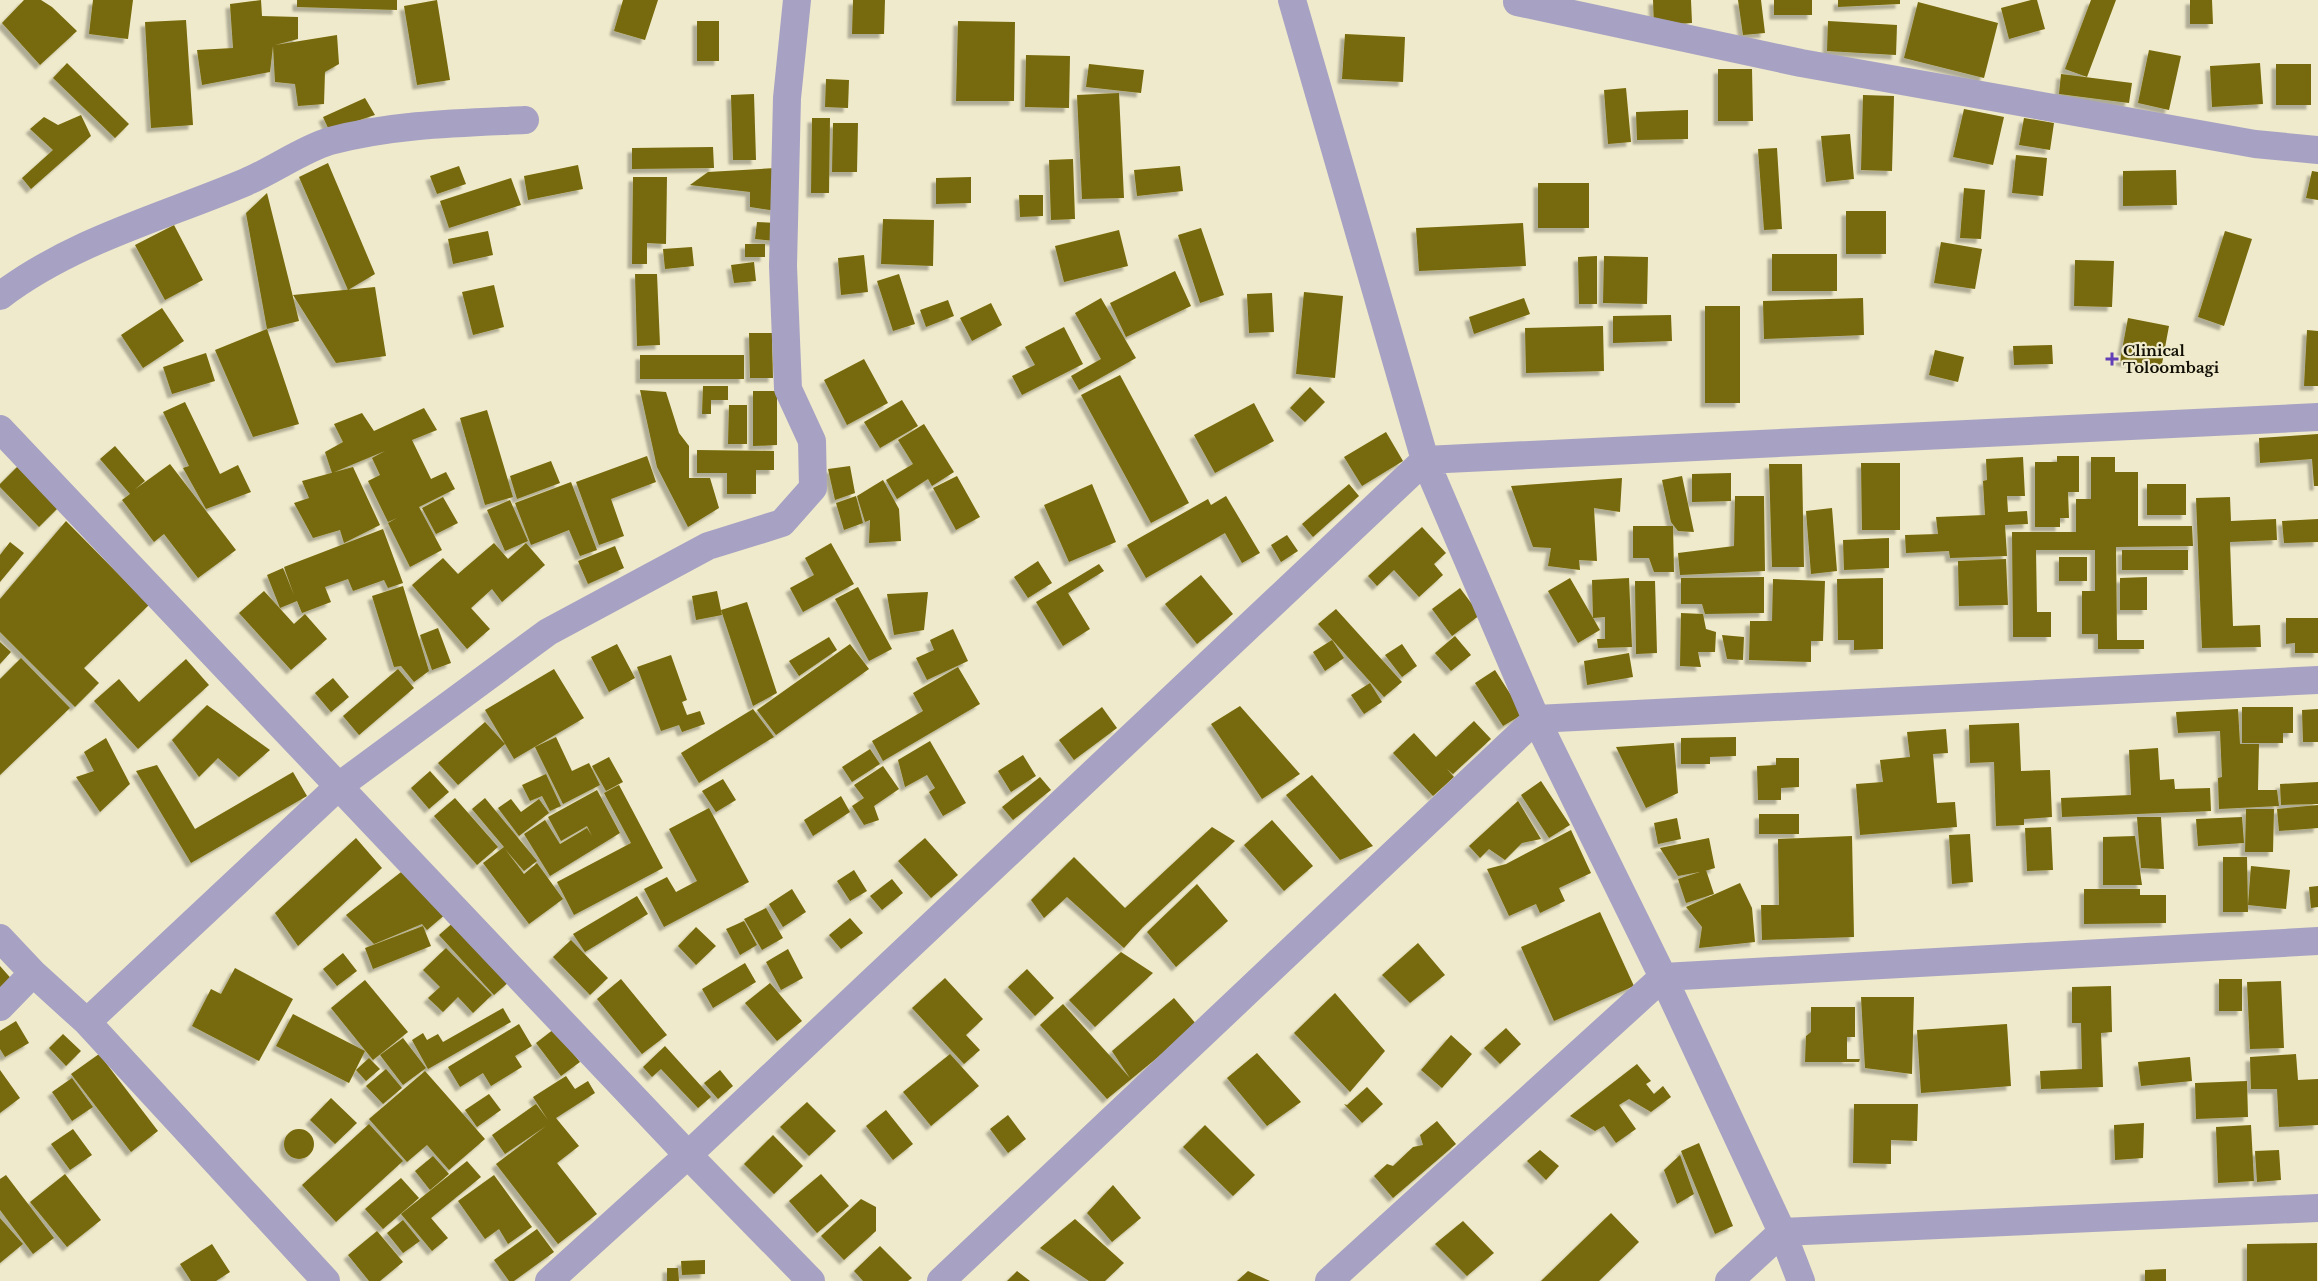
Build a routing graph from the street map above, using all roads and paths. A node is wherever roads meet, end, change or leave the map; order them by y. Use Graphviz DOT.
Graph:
graph roads {
  1 [pos="798,0"];
  2 [pos="1292,0"];
  3 [pos="1513,1"];
  4 [pos="525,120"];
  5 [pos="2318,150"];
  6 [pos="0,296"];
  7 [pos="2318,417"];
  8 [pos="0,429"];
  9 [pos="1425,460"];
  10 [pos="2318,680"];
  11 [pos="1536,719"];
  12 [pos="339,786"];
  13 [pos="0,938"];
  14 [pos="2318,941"];
  15 [pos="33,973"];
  16 [pos="1663,977"];
  17 [pos="0,1007"];
  18 [pos="87,1022"];
  19 [pos="688,1154"];
  20 [pos="2318,1208"];
  21 [pos="1782,1232"];
  22 [pos="326,1281"];
  23 [pos="549,1281"];
  24 [pos="811,1281"];
  25 [pos="941,1281"];
  26 [pos="1329,1281"];
  27 [pos="1729,1281"];
  28 [pos="1801,1281"];
  1 -- 12 [label="street"];
  2 -- 9 [label="street"];
  3 -- 5 [label="street"];
  4 -- 6 [label="street"];
  7 -- 9 [label="street"];
  8 -- 12 [label="street"];
  9 -- 11 [label="street"];
  9 -- 19 [label="street"];
  10 -- 11 [label="street"];
  11 -- 16 [label="street"];
  11 -- 25 [label="street"];
  12 -- 18 [label="street"];
  12 -- 19 [label="street"];
  13 -- 15 [label="street"];
  14 -- 16 [label="street"];
  15 -- 17 [label="street"];
  15 -- 18 [label="street"];
  16 -- 21 [label="street"];
  16 -- 26 [label="street"];
  18 -- 22 [label="street"];
  19 -- 23 [label="street"];
  19 -- 24 [label="street"];
  20 -- 21 [label="street"];
  21 -- 27 [label="street"];
  21 -- 28 [label="street"];
}
